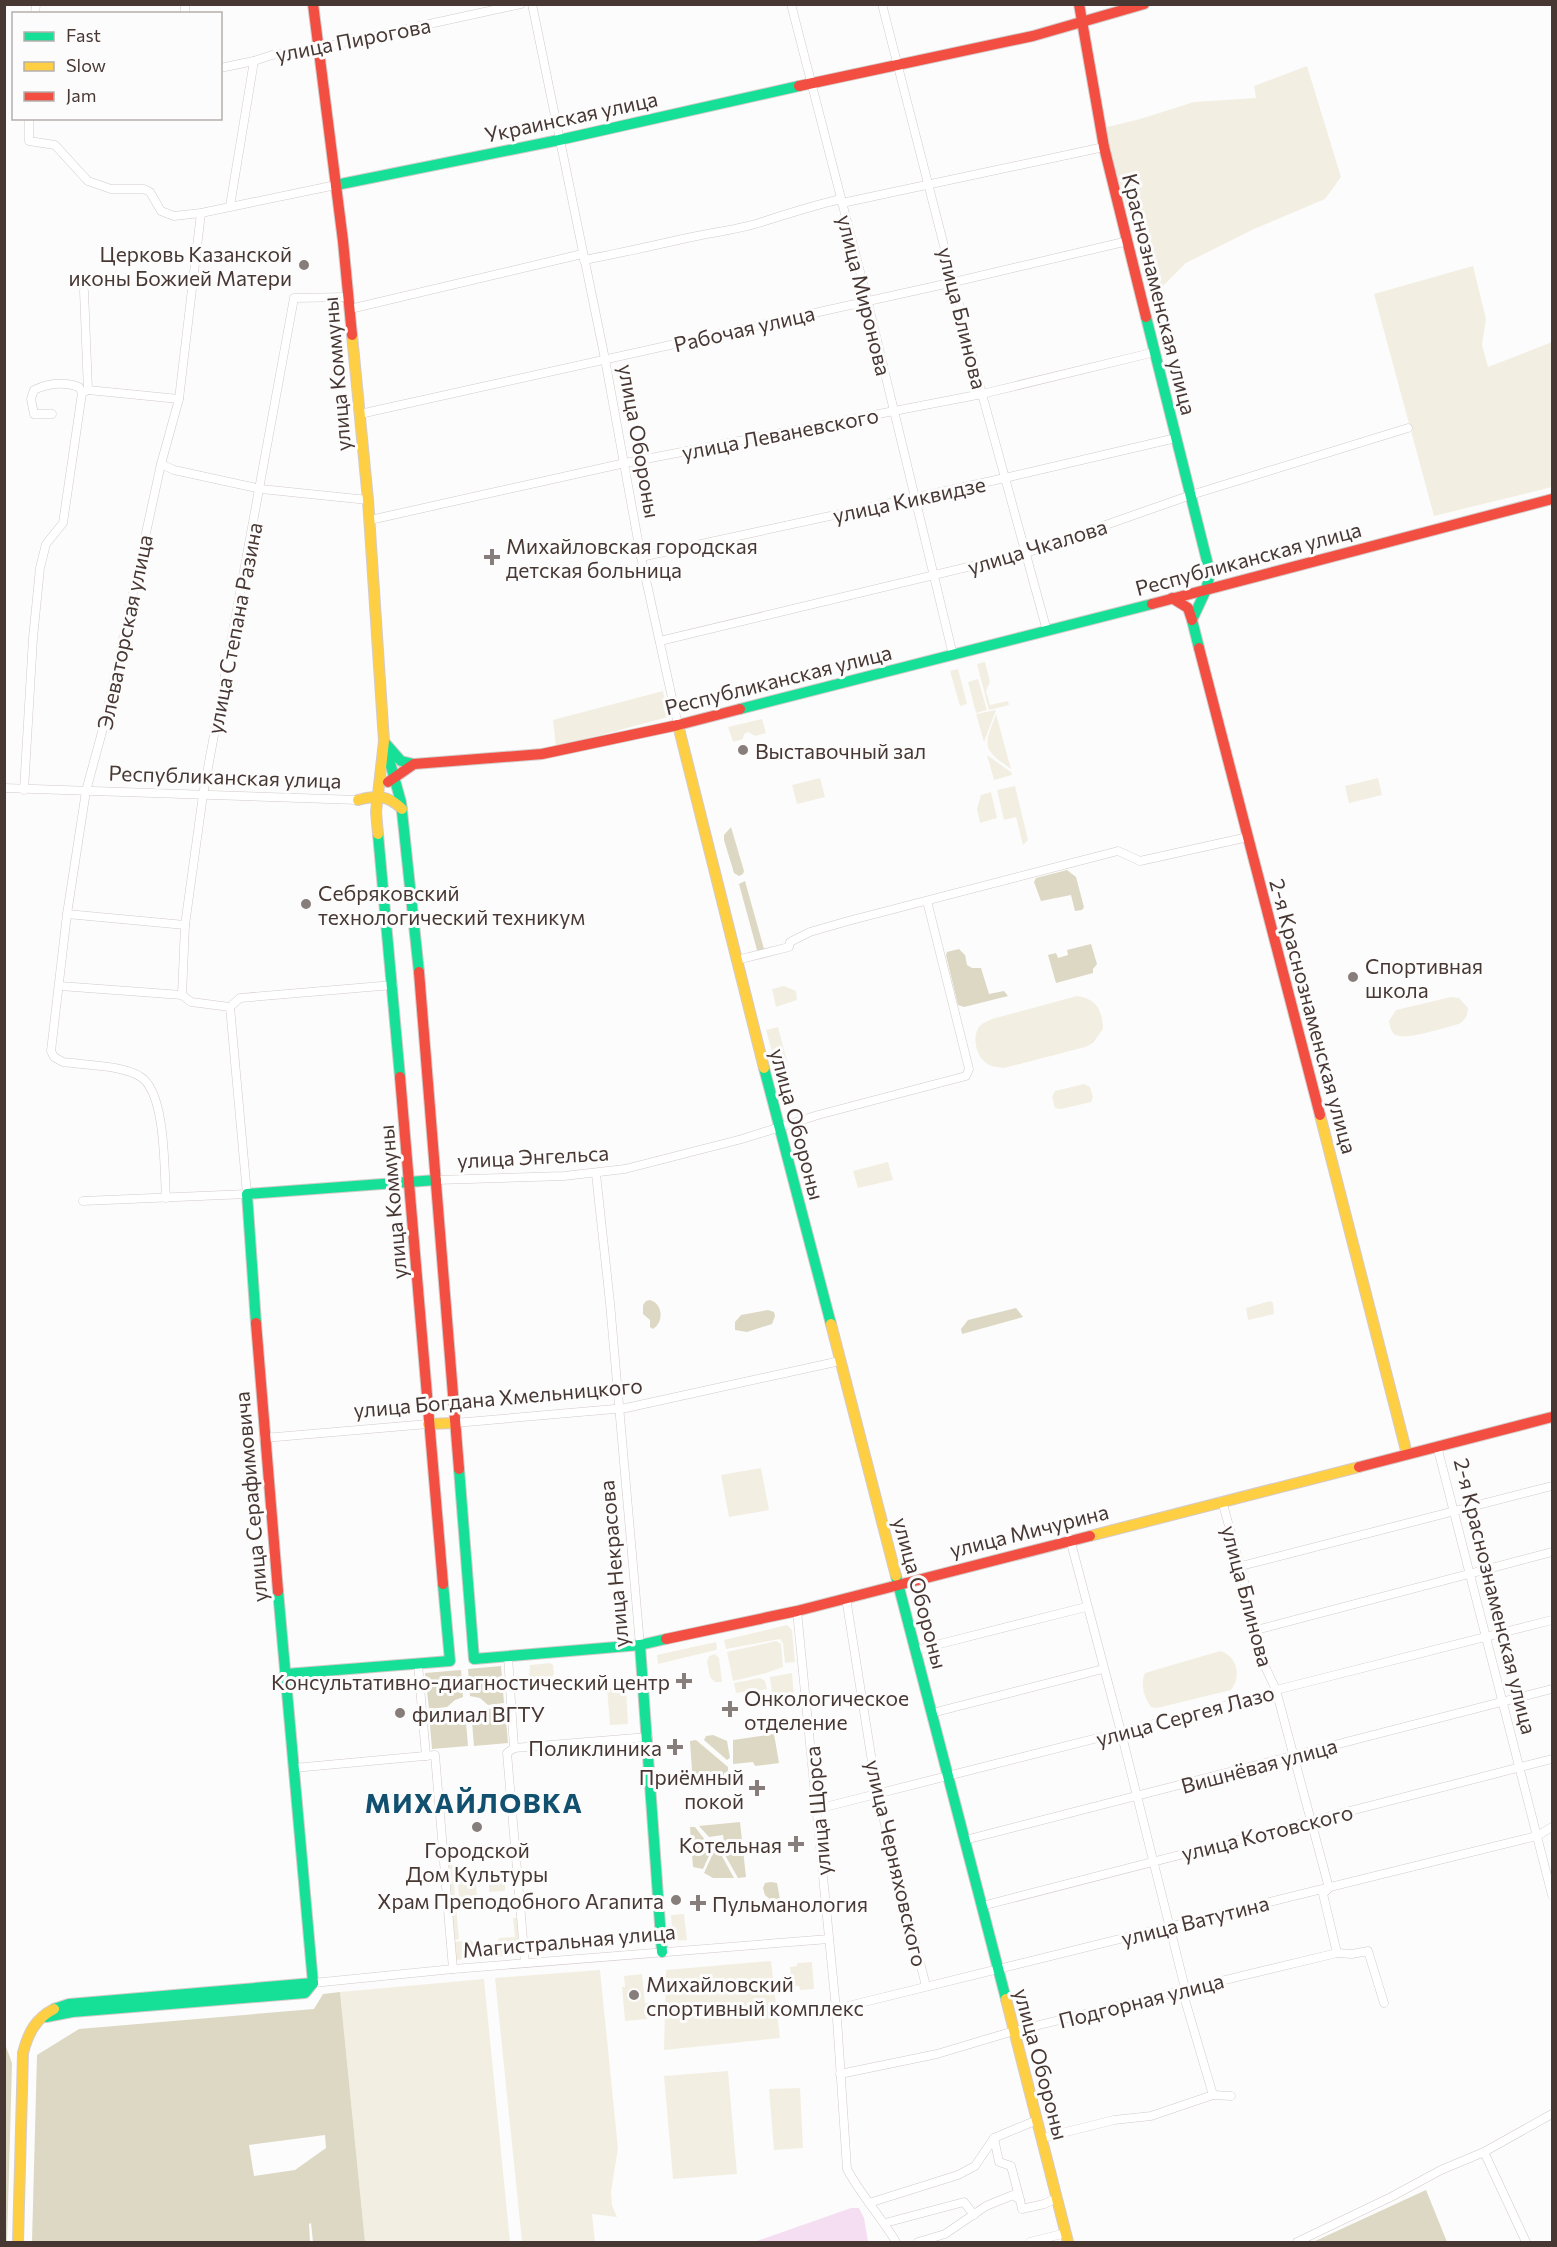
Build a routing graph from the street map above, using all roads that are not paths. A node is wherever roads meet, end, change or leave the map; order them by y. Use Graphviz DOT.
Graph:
graph roads {
  1 [pos="313,4"];
  2 [pos="521,4"];
  3 [pos="532,4"];
  4 [pos="791,4"];
  5 [pos="882,4"];
  6 [pos="1080,4"];
  7 [pos="1144,4"];
  8 [pos="1083,22"];
  9 [pos="319,48"];
  10 [pos="254,61"];
  11 [pos="897,64"];
  12 [pos="222,68"];
  13 [pos="812,84"];
  14 [pos="29,120"];
  15 [pos="559,140"];
  16 [pos="1104,147"];
  17 [pos="336,185"];
  18 [pos="929,186"];
  19 [pos="842,201"];
  20 [pos="230,206"];
  21 [pos="201,213"];
  22 [pos="1128,241"];
  23 [pos="583,257"];
  24 [pos="954,282"];
  25 [pos="84,291"];
  26 [pos="349,297"];
  27 [pos="867,300"];
  28 [pos="350,309"];
  29 [pos="1155,352"];
  30 [pos="605,359"];
  31 [pos="85,392"];
  32 [pos="982,394"];
  33 [pos="179,399"];
  34 [pos="893,411"];
  35 [pos="52,414"];
  36 [pos="360,414"];
  37 [pos="1408,428"];
  38 [pos="1176,438"];
  39 [pos="625,463"];
  40 [pos="160,464"];
  41 [pos="1005,478"];
  42 [pos="261,489"];
  43 [pos="1191,495"];
  44 [pos="915,497"];
  45 [pos="1552,499"];
  46 [pos="368,500"];
  47 [pos="370,520"];
  48 [pos="1026,553"];
  49 [pos="641,557"];
  50 [pos="1210,573"];
  51 [pos="934,576"];
  52 [pos="1228,584"];
  53 [pos="1206,590"];
  54 [pos="1172,598"];
  55 [pos="1192,620"];
  56 [pos="1047,632"];
  57 [pos="660,641"];
  58 [pos="953,655"];
  59 [pos="678,725"];
  60 [pos="384,741"];
  61 [pos="414,764"];
  62 [pos="393,778"];
  63 [pos="4,788"];
  64 [pos="24,790"];
  65 [pos="86,791"];
  66 [pos="378,792"];
  67 [pos="203,795"];
  68 [pos="358,800"];
  69 [pos="402,809"];
  70 [pos="376,812"];
  71 [pos="1248,837"];
  72 [pos="927,901"];
  73 [pos="67,914"];
  74 [pos="185,925"];
  75 [pos="737,960"];
  76 [pos="393,985"];
  77 [pos="60,986"];
  78 [pos="182,995"];
  79 [pos="231,1007"];
  80 [pos="779,1127"];
  81 [pos="596,1174"];
  82 [pos="436,1180"];
  83 [pos="410,1182"];
  84 [pos="247,1194"];
  85 [pos="166,1198"];
  86 [pos="83,1201"];
  87 [pos="840,1361"];
  88 [pos="619,1409"];
  89 [pos="1552,1416"];
  90 [pos="455,1423"];
  91 [pos="429,1424"];
  92 [pos="264,1438"];
  93 [pos="1437,1446"];
  94 [pos="1407,1454"];
  95 [pos="1552,1486"];
  96 [pos="1222,1501"];
  97 [pos="1454,1512"];
  98 [pos="1070,1539"];
  99 [pos="1552,1552"];
  100 [pos="1241,1566"];
  101 [pos="1469,1575"];
  102 [pos="899,1583"];
  103 [pos="846,1598"];
  104 [pos="1086,1607"];
  105 [pos="797,1611"];
  106 [pos="1552,1620"];
  107 [pos="1256,1630"];
  108 [pos="1486,1638"];
  109 [pos="640,1645"];
  110 [pos="916,1650"];
  111 [pos="508,1656"];
  112 [pos="474,1659"];
  113 [pos="418,1664"];
  114 [pos="1103,1668"];
  115 [pos="286,1674"];
  116 [pos="1552,1689"];
  117 [pos="1276,1690"];
  118 [pos="1503,1702"];
  119 [pos="932,1713"];
  120 [pos="1121,1732"];
  121 [pos="648,1737"];
  122 [pos="514,1748"];
  123 [pos="426,1756"];
  124 [pos="1294,1756"];
  125 [pos="1552,1759"];
  126 [pos="294,1768"];
  127 [pos="1519,1768"];
  128 [pos="948,1775"];
  129 [pos="877,1793"];
  130 [pos="1137,1797"];
  131 [pos="817,1809"];
  132 [pos="1312,1820"];
  133 [pos="1552,1827"];
  134 [pos="1537,1836"];
  135 [pos="965,1840"];
  136 [pos="1153,1861"];
  137 [pos="1329,1888"];
  138 [pos="1552,1895"];
  139 [pos="982,1906"];
  140 [pos="1170,1927"];
  141 [pos="829,1939"];
  142 [pos="662,1952"];
  143 [pos="1337,1953"];
  144 [pos="525,1963"];
  145 [pos="453,1969"];
  146 [pos="998,1970"];
  147 [pos="313,1983"];
  148 [pos="926,1986"];
  149 [pos="1184,1990"];
  150 [pos="1384,2003"];
  151 [pos="836,2009"];
  152 [pos="1014,2031"];
  153 [pos="840,2074"];
  154 [pos="1213,2095"];
  155 [pos="1231,2096"];
  156 [pos="1552,2114"];
  157 [pos="1037,2120"];
  158 [pos="994,2138"];
  159 [pos="1042,2138"];
  160 [pos="1484,2152"];
  161 [pos="1057,2198"];
  162 [pos="1020,2200"];
  163 [pos="869,2203"];
  164 [pos="974,2215"];
  165 [pos="885,2223"];
  166 [pos="1067,2238"];
  167 [pos="18,2242"];
  168 [pos="896,2242"];
  169 [pos="918,2242"];
  170 [pos="1030,2242"];
  171 [pos="1297,2242"];
  172 [pos="1526,2242"];
  1 -- 9 [label="street, улица Коммуны"];
  2 -- 9 [label="street, улица Пирогова"];
  3 -- 15 [label="street, улица Обороны"];
  4 -- 13 [label="street, улица Миронова"];
  5 -- 11 [label="street, улица Блинова"];
  6 -- 8 [label="street, Краснознаменская улица"];
  7 -- 8 [label="street, Украинская улица"];
  8 -- 11 [label="street, Украинская улица"];
  8 -- 16 [label="street, Краснознаменская улица"];
  9 -- 10 [label="street, улица Пирогова"];
  9 -- 17 [label="street, улица Коммуны"];
  10 -- 12 [label="street, улица Пирогова"];
  10 -- 20 [label="street"];
  11 -- 13 [label="street, Украинская улица"];
  11 -- 18 [label="street, улица Блинова"];
  13 -- 15 [label="street, Украинская улица"];
  13 -- 19 [label="street, улица Миронова"];
  14 -- 21 [label="street, Украинская улица"];
  15 -- 17 [label="street, Украинская улица"];
  15 -- 23 [label="street, улица Обороны"];
  16 -- 18 [label="street"];
  16 -- 22 [label="street, Краснознаменская улица"];
  17 -- 20 [label="street, Украинская улица"];
  17 -- 26 [label="street, улица Коммуны"];
  18 -- 19 [label="street"];
  18 -- 24 [label="street, улица Блинова"];
  19 -- 23 [label="street"];
  19 -- 27 [label="street, улица Миронова"];
  20 -- 21 [label="street, Украинская улица"];
  21 -- 33 [label="street, Элеваторская улица"];
  22 -- 24 [label="street, Рабочая улица"];
  22 -- 29 [label="street, Краснознаменская улица"];
  23 -- 28 [label="street"];
  23 -- 30 [label="street, улица Обороны"];
  24 -- 27 [label="street, Рабочая улица"];
  24 -- 32 [label="street, улица Блинова"];
  25 -- 31 [label="street"];
  26 -- 28 [label="street, улица Коммуны"];
  26 -- 42 [label="street, улица Степана Разина"];
  27 -- 30 [label="street, Рабочая улица"];
  27 -- 34 [label="street, улица Миронова"];
  28 -- 36 [label="street, улица Коммуны"];
  29 -- 32 [label="street, улица Леваневского"];
  29 -- 38 [label="street, Краснознаменская улица"];
  30 -- 36 [label="street, Рабочая улица"];
  30 -- 39 [label="street, улица Обороны"];
  31 -- 33 [label="street"];
  31 -- 35 [label="street"];
  31 -- 64 [label="street"];
  32 -- 34 [label="street, улица Леваневского"];
  32 -- 41 [label="street, улица Блинова"];
  33 -- 40 [label="street, Элеваторская улица"];
  34 -- 39 [label="street, улица Леваневского"];
  34 -- 44 [label="street, улица Миронова"];
  36 -- 46 [label="street, улица Коммуны"];
  37 -- 43 [label="street, улица Чкалова"];
  38 -- 41 [label="street, улица Киквидзе"];
  38 -- 43 [label="street, Краснознаменская улица"];
  39 -- 47 [label="street, улица Леваневского"];
  39 -- 49 [label="street, улица Обороны"];
  40 -- 42 [label="street"];
  40 -- 65 [label="street, Элеваторская улица"];
  41 -- 44 [label="street, улица Киквидзе"];
  41 -- 48 [label="street, улица Блинова"];
  42 -- 46 [label="street"];
  42 -- 67 [label="street, улица Степана Разина"];
  43 -- 48 [label="street, улица Чкалова"];
  43 -- 50 [label="street, Краснознаменская улица"];
  44 -- 49 [label="street, улица Киквидзе"];
  44 -- 51 [label="street, улица Миронова"];
  45 -- 52 [label="street, Республиканская улица"];
  46 -- 47 [label="street, улица Коммуны"];
  47 -- 60 [label="street, улица Коммуны"];
  48 -- 51 [label="street, улица Чкалова"];
  48 -- 56 [label="street, улица Блинова"];
  49 -- 57 [label="street, улица Обороны"];
  50 -- 52 [label="street"];
  50 -- 53 [label="street, Краснознаменская улица"];
  51 -- 57 [label="street, улица Чкалова"];
  51 -- 58 [label="street, улица Миронова"];
  52 -- 53 [label="street, Республиканская улица"];
  53 -- 54 [label="street, Республиканская улица"];
  53 -- 55 [label="street"];
  54 -- 55 [label="street"];
  54 -- 56 [label="street, Республиканская улица"];
  55 -- 71 [label="street, 2-я Краснознаменская улица"];
  56 -- 58 [label="street, Республиканская улица"];
  57 -- 59 [label="street, улица Обороны"];
  58 -- 59 [label="street, Республиканская улица"];
  59 -- 61 [label="street, Республиканская улица"];
  59 -- 75 [label="street, улица Обороны"];
  60 -- 61 [label="street"];
  60 -- 62 [label="street, улица Коммуны"];
  60 -- 66 [label="street, улица Коммуны"];
  61 -- 62 [label="street, Республиканская улица"];
  62 -- 66 [label="street, Республиканская улица"];
  62 -- 69 [label="street, улица Коммуны"];
  63 -- 64 [label="street, Республиканская улица"];
  64 -- 65 [label="street, Республиканская улица"];
  65 -- 67 [label="street, Республиканская улица"];
  65 -- 73 [label="street, Элеваторская улица"];
  66 -- 68 [label="street"];
  66 -- 69 [label="street"];
  66 -- 70 [label="street, улица Коммуны"];
  67 -- 68 [label="street, Республиканская улица"];
  67 -- 74 [label="street, улица Степана Разина"];
  68 -- 70 [label="street"];
  69 -- 70 [label="street"];
  69 -- 82 [label="street, улица Коммуны"];
  70 -- 76 [label="street, улица Коммуны"];
  71 -- 72 [label="street"];
  71 -- 94 [label="street, 2-я Краснознаменская улица"];
  72 -- 75 [label="street"];
  72 -- 80 [label="street, улица Энгельса"];
  73 -- 74 [label="street"];
  73 -- 77 [label="street, Элеваторская улица"];
  74 -- 78 [label="street, улица Степана Разина"];
  75 -- 80 [label="street, улица Обороны"];
  76 -- 79 [label="street"];
  76 -- 83 [label="street, улица Коммуны"];
  77 -- 78 [label="street"];
  77 -- 85 [label="street, Элеваторская улица"];
  78 -- 79 [label="street"];
  79 -- 84 [label="street, улица Серафимовича"];
  80 -- 81 [label="street, улица Энгельса"];
  80 -- 87 [label="street, улица Обороны"];
  81 -- 82 [label="street, улица Энгельса"];
  81 -- 88 [label="street, улица Некрасова"];
  82 -- 83 [label="street, улица Энгельса"];
  82 -- 90 [label="street, улица Коммуны"];
  83 -- 84 [label="street, улица Энгельса"];
  83 -- 91 [label="street, улица Коммуны"];
  84 -- 85 [label="street, улица Энгельса"];
  84 -- 92 [label="street, улица Серафимовича"];
  85 -- 86 [label="street, улица Энгельса"];
  87 -- 88 [label="street, улица Богдана Хмельницкого"];
  87 -- 102 [label="street, улица Обороны"];
  88 -- 90 [label="street, улица Богдана Хмельницкого"];
  88 -- 109 [label="street, улица Некрасова"];
  89 -- 93 [label="street, улица Мичурина"];
  90 -- 91 [label="street, улица Богдана Хмельницкого"];
  90 -- 112 [label="street, улица Коммуны"];
  91 -- 92 [label="street, улица Богдана Хмельницкого"];
  91 -- 113 [label="street, улица Коммуны"];
  92 -- 115 [label="street, улица Серафимовича"];
  93 -- 94 [label="street, улица Мичурина"];
  93 -- 97 [label="street, 2-я Краснознаменская улица"];
  94 -- 96 [label="street, улица Мичурина"];
  95 -- 97 [label="street"];
  96 -- 98 [label="street, улица Мичурина"];
  96 -- 100 [label="street, улица Блинова"];
  97 -- 100 [label="street"];
  97 -- 101 [label="street, 2-я Краснознаменская улица"];
  98 -- 102 [label="street, улица Мичурина"];
  98 -- 104 [label="street"];
  99 -- 101 [label="street"];
  100 -- 107 [label="street, улица Блинова"];
  101 -- 107 [label="street"];
  101 -- 108 [label="street, 2-я Краснознаменская улица"];
  102 -- 103 [label="street, улица Мичурина"];
  102 -- 110 [label="street, улица Обороны"];
  103 -- 105 [label="street, улица Мичурина"];
  103 -- 129 [label="street, улица Черняховского"];
  104 -- 110 [label="street"];
  104 -- 114 [label="street"];
  105 -- 109 [label="street, улица Мичурина"];
  105 -- 131 [label="street, улица Щорса"];
  106 -- 108 [label="street, улица Сергея Лазо"];
  107 -- 117 [label="street, улица Блинова"];
  108 -- 117 [label="street, улица Сергея Лазо"];
  108 -- 118 [label="street, 2-я Краснознаменская улица"];
  109 -- 111 [label="street, улица Мичурина"];
  109 -- 121 [label="street, улица Некрасова"];
  110 -- 119 [label="street, улица Обороны"];
  111 -- 112 [label="street, улица Мичурина"];
  111 -- 122 [label="street"];
  113 -- 115 [label="street"];
  113 -- 123 [label="street"];
  114 -- 119 [label="street"];
  114 -- 120 [label="street"];
  115 -- 126 [label="street, улица Серафимовича"];
  116 -- 118 [label="street, Вишнёвая улица"];
  117 -- 120 [label="street, улица Сергея Лазо"];
  117 -- 124 [label="street, улица Блинова"];
  118 -- 124 [label="street, Вишнёвая улица"];
  118 -- 127 [label="street, 2-я Краснознаменская улица"];
  119 -- 128 [label="street, улица Обороны"];
  120 -- 128 [label="street, улица Сергея Лазо"];
  120 -- 130 [label="street"];
  121 -- 122 [label="street"];
  121 -- 142 [label="street, улица Некрасова"];
  122 -- 144 [label="street"];
  123 -- 126 [label="street"];
  123 -- 145 [label="street"];
  124 -- 130 [label="street, Вишнёвая улица"];
  124 -- 132 [label="street, улица Блинова"];
  125 -- 127 [label="street, улица Котовского"];
  126 -- 147 [label="street, улица Серафимовича"];
  127 -- 132 [label="street, улица Котовского"];
  127 -- 134 [label="street, 2-я Краснознаменская улица"];
  128 -- 129 [label="street, улица Сергея Лазо"];
  128 -- 135 [label="street, улица Обороны"];
  129 -- 131 [label="street, улица Сергея Лазо"];
  129 -- 148 [label="street, улица Черняховского"];
  130 -- 135 [label="street, Вишнёвая улица"];
  130 -- 136 [label="street"];
  131 -- 141 [label="street, улица Щорса"];
  132 -- 136 [label="street, улица Котовского"];
  132 -- 137 [label="street, улица Блинова"];
  133 -- 134 [label="street, улица Ватутина"];
  134 -- 137 [label="street, улица Ватутина"];
  134 -- 138 [label="street, 2-я Краснознаменская улица"];
  135 -- 139 [label="street, улица Обороны"];
  136 -- 139 [label="street, улица Котовского"];
  136 -- 140 [label="street"];
  137 -- 140 [label="street, улица Ватутина"];
  137 -- 143 [label="street, улица Блинова"];
  139 -- 146 [label="street, улица Обороны"];
  140 -- 146 [label="street, улица Ватутина"];
  140 -- 149 [label="street"];
  141 -- 142 [label="street, Магистральная улица"];
  141 -- 151 [label="street, улица Щорса"];
  142 -- 144 [label="street, Магистральная улица"];
  143 -- 149 [label="street, Подгорная улица"];
  143 -- 150 [label="street"];
  144 -- 145 [label="street, Магистральная улица"];
  145 -- 147 [label="street, Магистральная улица"];
  146 -- 148 [label="street, улица Ватутина"];
  146 -- 152 [label="street, улица Обороны"];
  147 -- 167 [label="street"];
  148 -- 151 [label="street, улица Ватутина"];
  149 -- 152 [label="street, Подгорная улица"];
  149 -- 154 [label="street"];
  151 -- 153 [label="street, улица Щорса"];
  152 -- 153 [label="street, Подгорная улица"];
  152 -- 157 [label="street, улица Обороны"];
  153 -- 163 [label="street, улица Щорса"];
  154 -- 155 [label="street"];
  154 -- 159 [label="street"];
  156 -- 160 [label="street"];
  157 -- 158 [label="street"];
  157 -- 159 [label="street, улица Обороны"];
  158 -- 162 [label="street"];
  158 -- 163 [label="street"];
  159 -- 161 [label="street, улица Обороны"];
  160 -- 171 [label="street"];
  160 -- 172 [label="street"];
  161 -- 162 [label="street"];
  161 -- 166 [label="street, улица Обороны"];
  162 -- 164 [label="street"];
  163 -- 165 [label="street, улица Щорса"];
  164 -- 165 [label="street"];
  164 -- 169 [label="street"];
  165 -- 168 [label="street, улица Щорса"];
  166 -- 170 [label="street"];
}
